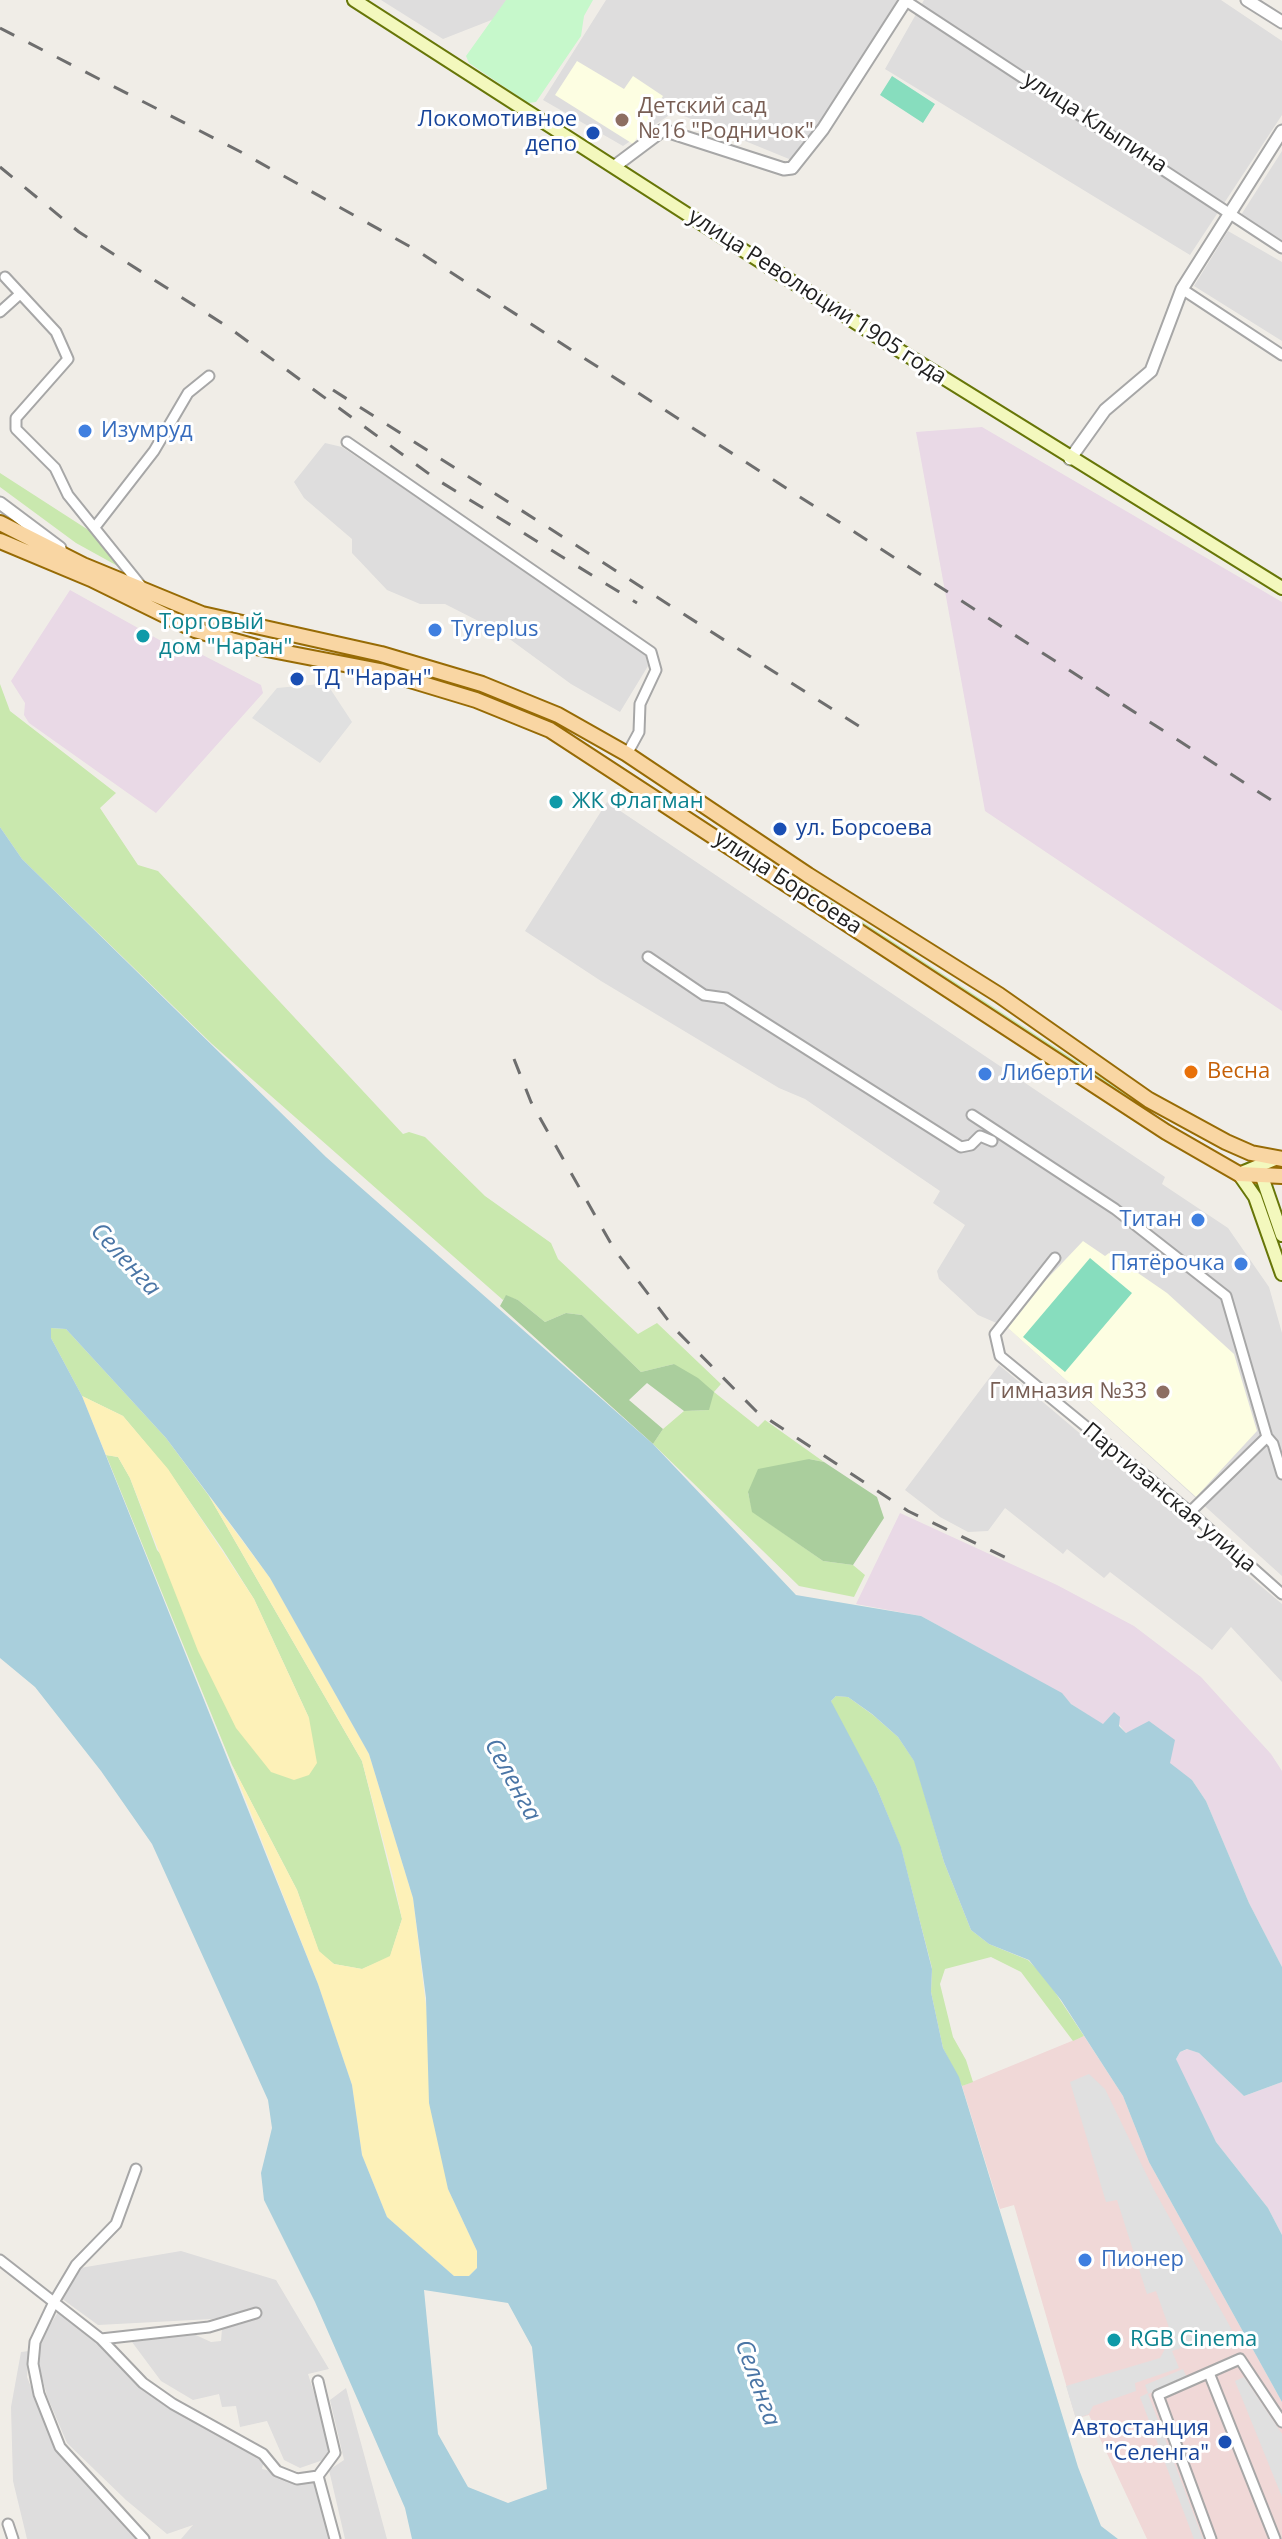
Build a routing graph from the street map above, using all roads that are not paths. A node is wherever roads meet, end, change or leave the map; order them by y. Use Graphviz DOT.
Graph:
graph roads {
  1 [pos="354,0"];
  2 [pos="906,0"];
  3 [pos="1247,0"];
  4 [pos="1282,22"];
  5 [pos="1282,131"];
  6 [pos="615,166"];
  7 [pos="1231,214"];
  8 [pos="1282,248"];
  9 [pos="5,277"];
  10 [pos="1182,289"];
  11 [pos="20,294"];
  12 [pos="0,312"];
  13 [pos="1282,355"];
  14 [pos="209,376"];
  15 [pos="347,442"];
  16 [pos="1070,459"];
  17 [pos="0,503"];
  18 [pos="0,523"];
  19 [pos="95,527"];
  20 [pos="0,541"];
  21 [pos="83,565"];
  22 [pos="142,587"];
  23 [pos="1282,588"];
  24 [pos="627,754"];
  25 [pos="616,771"];
  26 [pos="648,957"];
  27 [pos="1149,1100"];
  28 [pos="1139,1113"];
  29 [pos="972,1115"];
  30 [pos="992,1141"];
  31 [pos="1226,1142"];
  32 [pos="1278,1159"];
  33 [pos="1260,1171"];
  34 [pos="1239,1174"];
  35 [pos="1282,1176"];
  36 [pos="1282,1235"];
  37 [pos="1055,1258"];
  38 [pos="1282,1274"];
  39 [pos="1267,1437"];
  40 [pos="1282,1474"];
  41 [pos="1190,1512"];
  42 [pos="1282,1594"];
  43 [pos="136,2169"];
  44 [pos="0,2260"];
  45 [pos="54,2302"];
  46 [pos="256,2313"];
  47 [pos="101,2339"];
  48 [pos="1209,2373"];
  49 [pos="318,2381"];
  50 [pos="1282,2422"];
  51 [pos="318,2476"];
  52 [pos="8,2524"];
  53 [pos="13,2539"];
  54 [pos="144,2539"];
  55 [pos="335,2539"];
  56 [pos="1211,2539"];
  57 [pos="1275,2539"];
  1 -- 6 [label="main road, улица Революции 1905 года"];
  2 -- 6 [label="street"];
  2 -- 7 [label="street, улица Клыпина"];
  3 -- 4 [label="street"];
  5 -- 7 [label="street"];
  6 -- 16 [label="main road, улица Революции 1905 года"];
  7 -- 8 [label="street, улица Клыпина"];
  7 -- 10 [label="street"];
  9 -- 11 [label="street"];
  10 -- 13 [label="street"];
  10 -- 16 [label="street"];
  11 -- 12 [label="street"];
  11 -- 19 [label="street"];
  14 -- 19 [label="street"];
  15 -- 24 [label="street"];
  16 -- 23 [label="main road, улица Революции 1905 года"];
  17 -- 21 [label="street"];
  18 -- 21 [label="main road, улица Борсоева"];
  19 -- 22 [label="street"];
  20 -- 25 [label="main road, улица Борсоева"];
  21 -- 22 [label="main road, улица Борсоева"];
  22 -- 24 [label="main road, улица Борсоева"];
  24 -- 25 [label="main road"];
  24 -- 27 [label="main road, улица Борсоева"];
  25 -- 28 [label="main road, улица Борсоева"];
  26 -- 30 [label="street"];
  27 -- 28 [label="main road"];
  27 -- 31 [label="main road, улица Борсоева"];
  28 -- 34 [label="main road, улица Борсоева"];
  29 -- 39 [label="street"];
  31 -- 32 [label="main road, улица Борсоева"];
  31 -- 33 [label="main road"];
  32 -- 33 [label="main road"];
  33 -- 34 [label="main road, улица Борсоева"];
  33 -- 35 [label="main road, улица Борсоева"];
  33 -- 36 [label="main road"];
  34 -- 38 [label="main road"];
  37 -- 41 [label="street, Партизанская улица"];
  39 -- 40 [label="street"];
  39 -- 41 [label="street"];
  41 -- 42 [label="street, Партизанская улица"];
  43 -- 45 [label="street"];
  44 -- 45 [label="street"];
  45 -- 47 [label="street"];
  45 -- 54 [label="street"];
  46 -- 47 [label="street"];
  47 -- 51 [label="street"];
  48 -- 50 [label="street"];
  48 -- 56 [label="street"];
  48 -- 57 [label="street"];
  49 -- 51 [label="street"];
  51 -- 55 [label="street"];
  52 -- 53 [label="street"];
}
